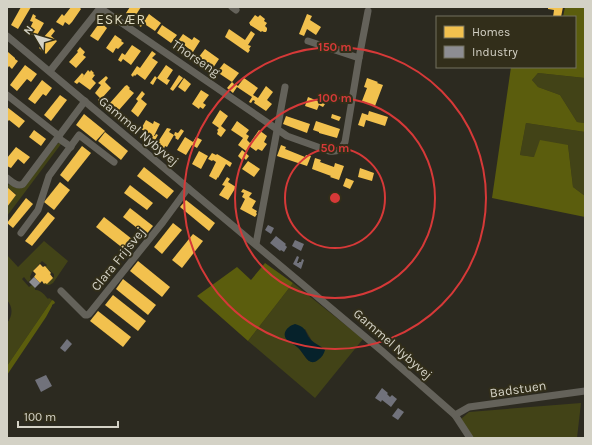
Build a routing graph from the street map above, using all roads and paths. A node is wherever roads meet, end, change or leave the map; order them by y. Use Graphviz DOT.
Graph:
graph roads {
  1 [pos="100,7"];
  2 [pos="368,11"];
  3 [pos="7,36"];
  4 [pos="308,41"];
  5 [pos="359,58"];
  6 [pos="50,71"];
  7 [pos="285,87"];
  8 [pos="7,95"];
  9 [pos="85,101"];
  10 [pos="278,129"];
  11 [pos="58,137"];
  12 [pos="71,146"];
  13 [pos="114,162"];
  14 [pos="7,178"];
  15 [pos="188,188"];
  16 [pos="21,233"];
  17 [pos="256,244"];
  18 [pos="61,292"];
  19 [pos="585,391"];
  20 [pos="455,415"];
  21 [pos="470,438"];
  1 -- 6 [label="street, Thorseng"];
  1 -- 10 [label="street, Thorseng"];
  2 -- 5 [label="street"];
  3 -- 6 [label="street, Gammel Nybyvej"];
  4 -- 5 [label="street"];
  5 -- 10 [label="street, Thorseng"];
  6 -- 9 [label="street, Gammel Nybyvej"];
  7 -- 10 [label="street"];
  8 -- 11 [label="street"];
  9 -- 11 [label="street"];
  9 -- 15 [label="street, Gammel Nybyvej"];
  10 -- 17 [label="street"];
  11 -- 12 [label="street"];
  11 -- 14 [label="street"];
  12 -- 13 [label="street"];
  12 -- 16 [label="street"];
  15 -- 17 [label="street, Gammel Nybyvej"];
  15 -- 18 [label="street, Clara Frijsvej"];
  17 -- 20 [label="street, Gammel Nybyvej"];
  19 -- 20 [label="street, Badstuen"];
  20 -- 21 [label="street, Gammel Nybyvej"];
}
